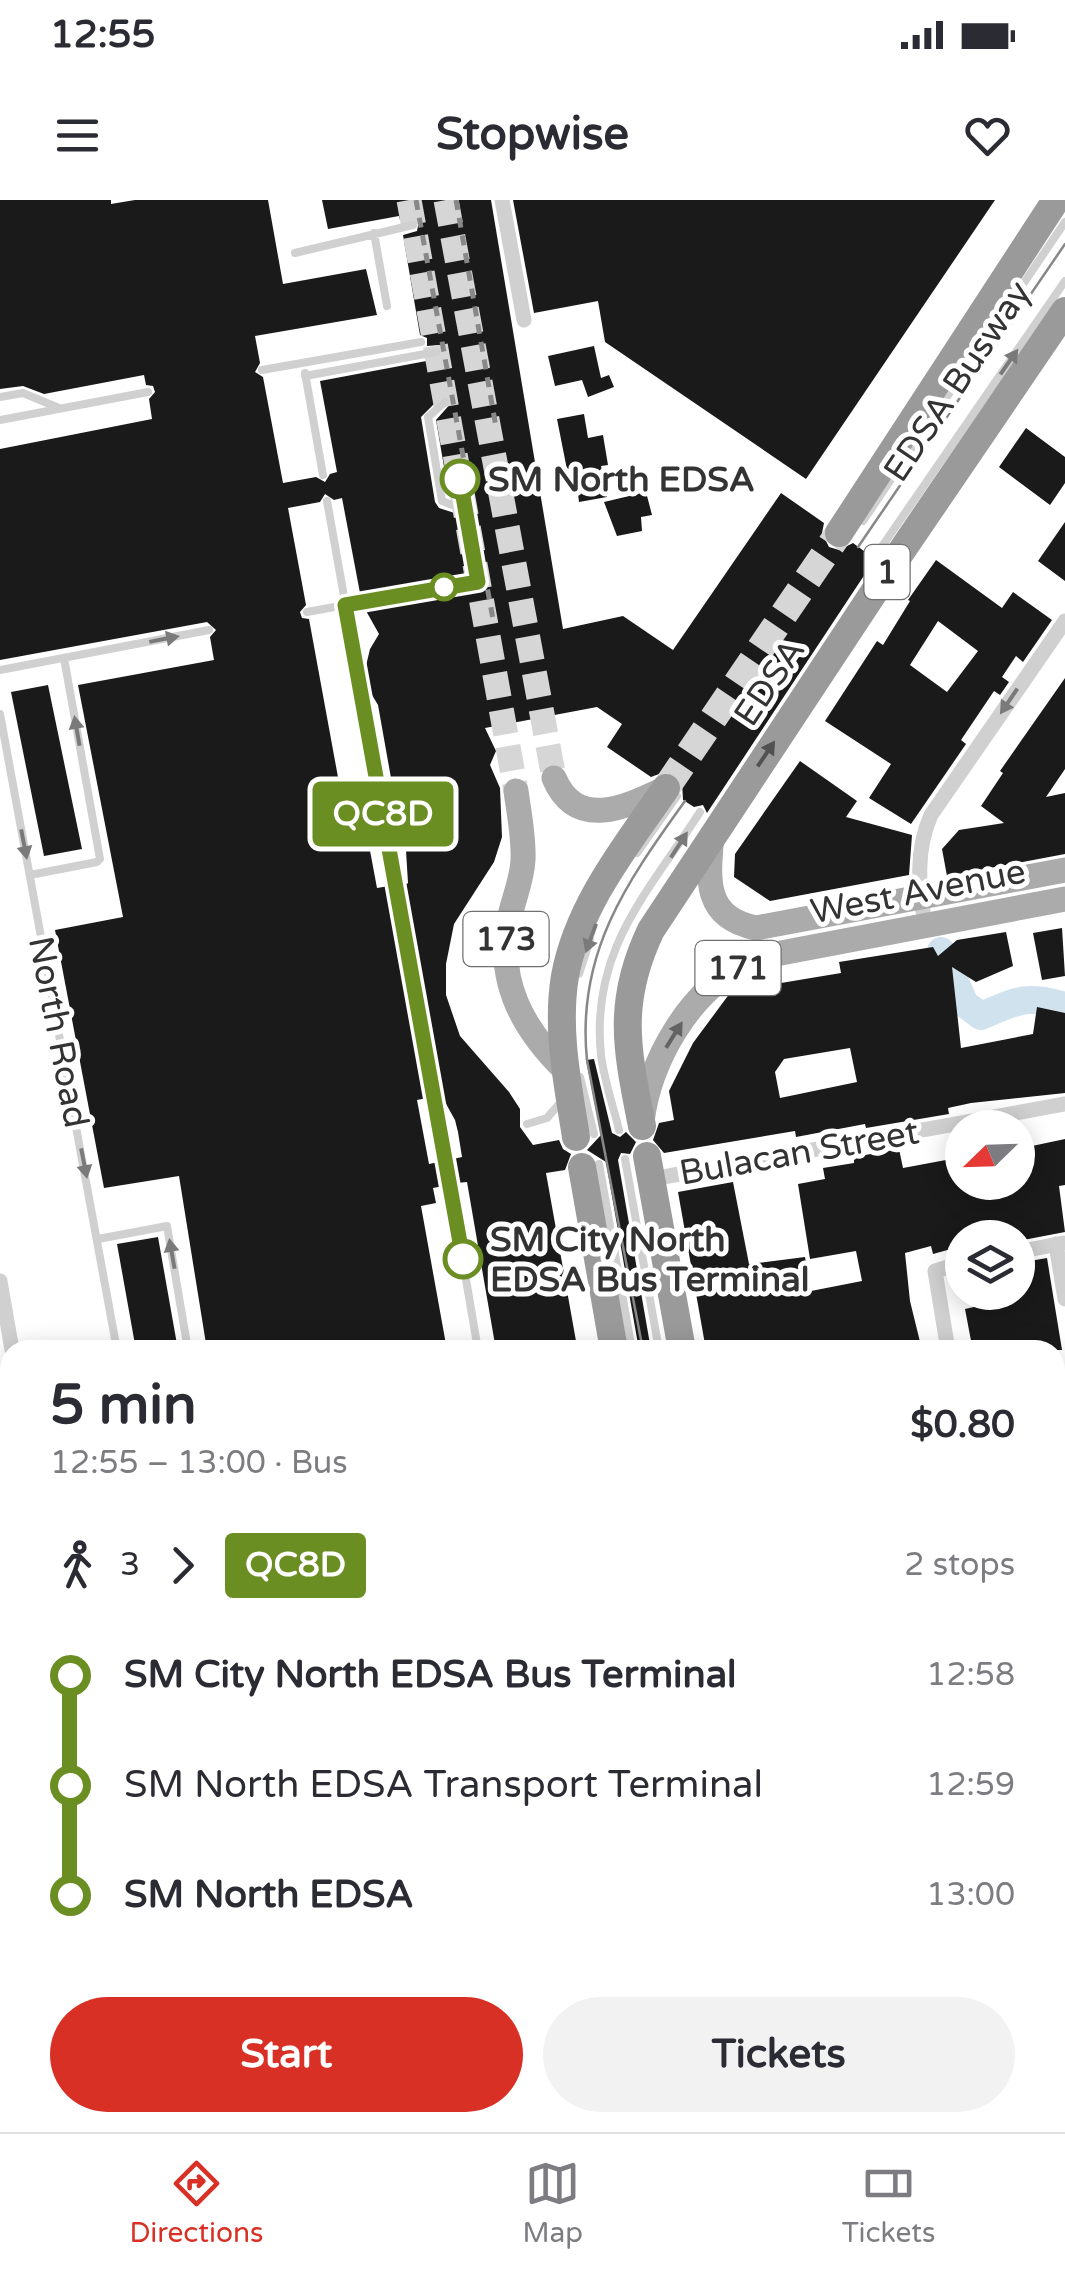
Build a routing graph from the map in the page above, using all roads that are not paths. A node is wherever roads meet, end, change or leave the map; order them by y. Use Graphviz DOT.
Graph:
graph roads {
  1 [pos="502,200"];
  2 [pos="1056,200"];
  3 [pos="1065,222"];
  4 [pos="413,225"];
  5 [pos="374,233"];
  6 [pos="296,252"];
  7 [pos="1065,281"];
  8 [pos="387,306"];
  9 [pos="1065,311"];
  10 [pos="524,320"];
  11 [pos="421,342"];
  12 [pos="436,352"];
  13 [pos="303,364"];
  14 [pos="262,370"];
  15 [pos="305,376"];
  16 [pos="148,392"];
  17 [pos="0,397"];
  18 [pos="445,402"];
  19 [pos="59,408"];
  20 [pos="0,420"];
  21 [pos="322,475"];
  22 [pos="327,501"];
  23 [pos="465,510"];
  24 [pos="850,529"];
  25 [pos="874,558"];
  26 [pos="456,586"];
  27 [pos="443,588"];
  28 [pos="362,602"];
  29 [pos="345,605"];
  30 [pos="308,612"];
  31 [pos="1065,621"];
  32 [pos="208,630"];
  33 [pos="1048,644"];
  34 [pos="1065,653"];
  35 [pos="64,658"];
  36 [pos="0,670"];
  37 [pos="0,714"];
  38 [pos="672,792"];
  39 [pos="380,798"];
  40 [pos="384,821"];
  41 [pos="706,823"];
  42 [pos="632,860"];
  43 [pos="1065,870"];
  44 [pos="30,874"];
  45 [pos="396,885"];
  46 [pos="920,896"];
  47 [pos="1065,899"];
  48 [pos="924,925"];
  49 [pos="594,928"];
  50 [pos="578,980"];
  51 [pos="570,1070"];
  52 [pos="434,1097"];
  53 [pos="1065,1104"];
  54 [pos="528,1124"];
  55 [pos="630,1128"];
  56 [pos="585,1136"];
  57 [pos="457,1138"];
  58 [pos="442,1141"];
  59 [pos="446,1160"];
  60 [pos="641,1165"];
  61 [pos="590,1166"];
  62 [pos="450,1185"];
  63 [pos="98,1239"];
  64 [pos="1060,1243"];
  65 [pos="1035,1248"];
  66 [pos="945,1267"];
  67 [pos="0,1281"];
  68 [pos="1065,1299"];
  69 [pos="10,1340"];
  70 [pos="115,1340"];
  71 [pos="186,1340"];
  72 [pos="476,1340"];
  73 [pos="613,1340"];
  74 [pos="630,1340"];
  75 [pos="658,1340"];
  76 [pos="680,1340"];
  77 [pos="946,1340"];
  1 -- 10 [label="street"];
  2 -- 24 [label="highway, 1"];
  3 -- 24 [label="lane, EDSA Busway"];
  4 -- 5 [label="lane"];
  5 -- 6 [label="lane"];
  5 -- 8 [label="lane"];
  25 -- 7 [label="lane, EDSA Busway, one-way"];
  41 -- 9 [label="highway, EDSA / 1, one-way"];
  11 -- 13 [label="lane"];
  12 -- 15 [label="lane"];
  13 -- 14 [label="lane"];
  13 -- 15 [label="lane"];
  15 -- 21 [label="lane"];
  16 -- 19 [label="lane"];
  17 -- 19 [label="lane"];
  18 -- 23 [label="lane"];
  19 -- 20 [label="lane"];
  22 -- 29 [label="lane"];
  26 -- 27 [label="lane"];
  28 -- 29 [label="lane"];
  29 -- 30 [label="lane"];
  29 -- 39 [label="lane"];
  31 -- 33 [label="street"];
  35 -- 32 [label="lane, one-way"];
  33 -- 34 [label="street"];
  33 -- 46 [label="street, one-way"];
  35 -- 36 [label="lane"];
  44 -- 35 [label="lane, one-way"];
  37 -- 44 [label="lane, North Road, one-way"];
  38 -- 42 [label="lane"];
  38 -- 51 [label="highway"];
  38 -- 51 [label="main road, 173"];
  40 -- 45 [label="lane"];
  41 -- 46 [label="main road, West Avenue / 171"];
  55 -- 41 [label="highway, EDSA / 1, one-way"];
  43 -- 46 [label="main road, West Avenue / 171"];
  44 -- 63 [label="lane, North Road, one-way"];
  46 -- 48 [label="street"];
  47 -- 48 [label="main road, West Avenue / 171"];
  55 -- 48 [label="main road, West Avenue / 171, one-way"];
  49 -- 50 [label="lane, one-way"];
  51 -- 54 [label="lane"];
  51 -- 56 [label="highway"];
  52 -- 58 [label="lane"];
  53 -- 60 [label="street, Bulacan Street"];
  57 -- 58 [label="lane"];
  58 -- 59 [label="lane"];
  60 -- 75 [label="lane"];
  60 -- 76 [label="highway"];
  61 -- 73 [label="highway"];
  61 -- 74 [label="lane"];
  62 -- 72 [label="lane"];
  63 -- 70 [label="lane, North Road"];
  71 -- 63 [label="lane, one-way"];
  64 -- 65 [label="street"];
  64 -- 68 [label="street"];
  66 -- 77 [label="street"];
  67 -- 69 [label="street"];
}
